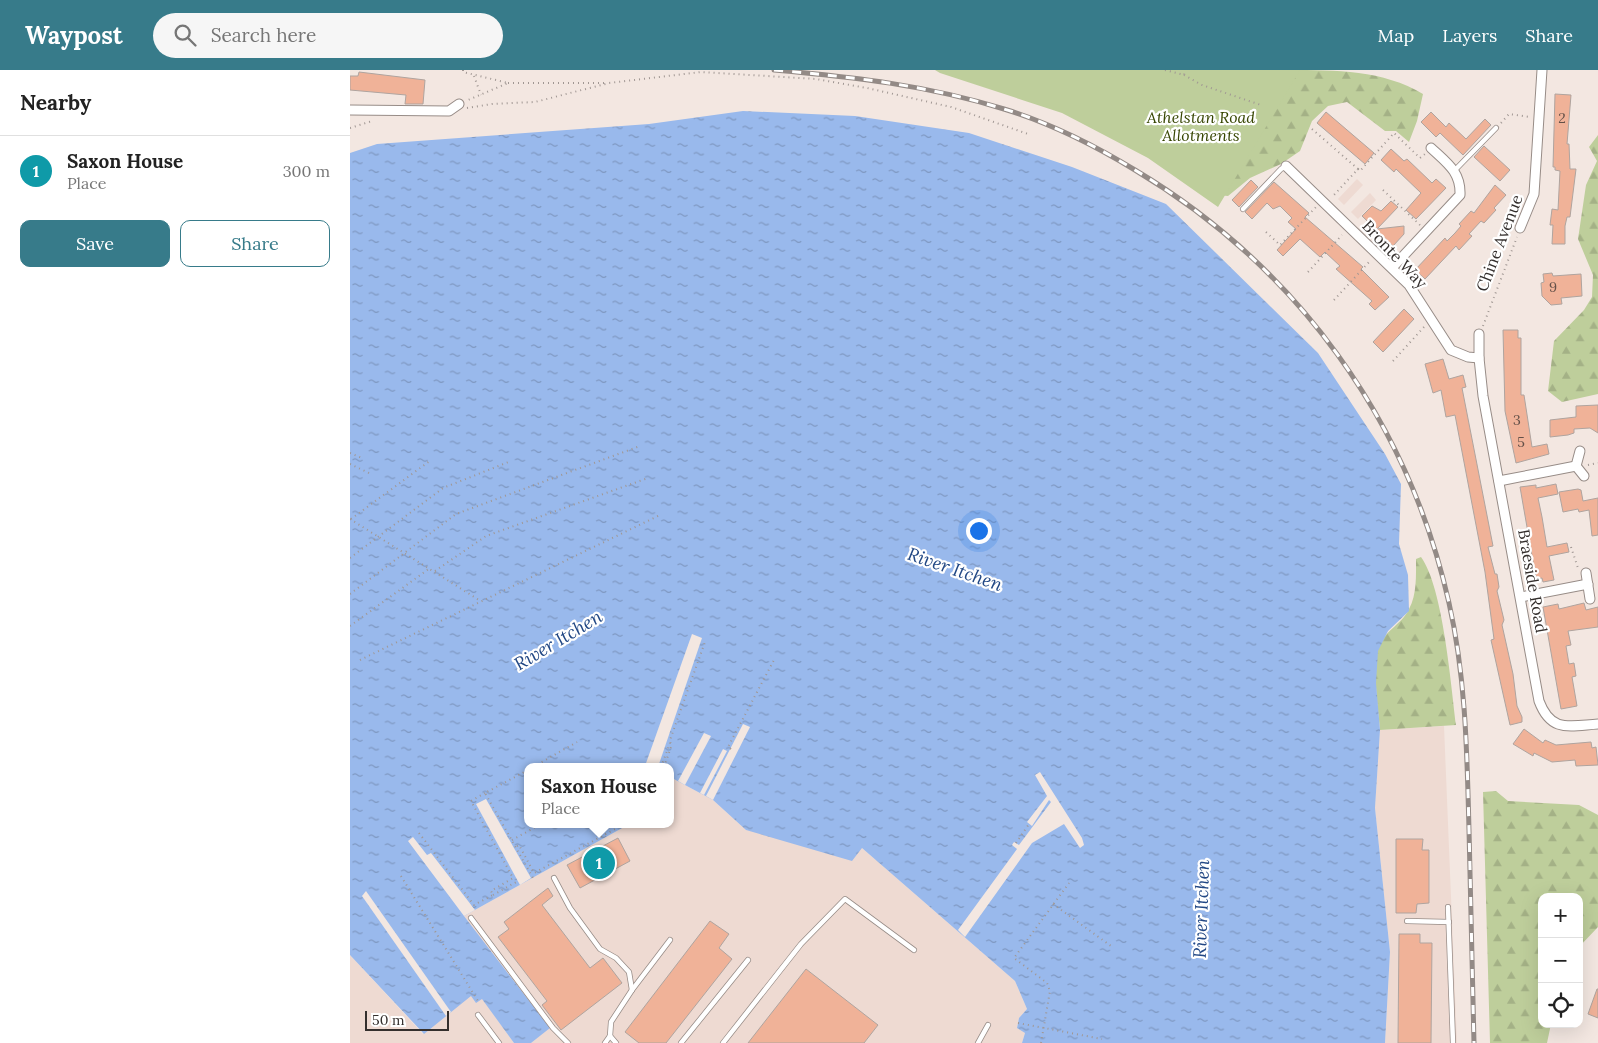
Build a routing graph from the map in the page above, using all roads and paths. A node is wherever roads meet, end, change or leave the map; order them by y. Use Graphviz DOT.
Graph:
graph roads {
  1 [pos="463,70"];
  2 [pos="1165,70"];
  3 [pos="1185,70"];
  4 [pos="1542,70"];
  5 [pos="474,75"];
  6 [pos="1184,75"];
  7 [pos="508,83"];
  8 [pos="609,83"];
  9 [pos="481,95"];
  10 [pos="459,104"];
  11 [pos="1261,105"];
  12 [pos="350,110"];
  13 [pos="1539,119"];
  14 [pos="1496,128"];
  15 [pos="1312,129"];
  16 [pos="1028,134"];
  17 [pos="1431,148"];
  18 [pos="1286,166"];
  19 [pos="1358,169"];
  20 [pos="1455,170"];
  21 [pos="1383,190"];
  22 [pos="1324,202"];
  23 [pos="1243,209"];
  24 [pos="1350,227"];
  25 [pos="1520,228"];
  26 [pos="1266,232"];
  27 [pos="1427,232"];
  28 [pos="1377,254"];
  29 [pos="1392,268"];
  30 [pos="1308,272"];
  31 [pos="1334,300"];
  32 [pos="1424,326"];
  33 [pos="1480,334"];
  34 [pos="1479,358"];
  35 [pos="1393,361"];
  36 [pos="640,446"];
  37 [pos="1580,451"];
  38 [pos="350,453"];
  39 [pos="362,458"];
  40 [pos="431,460"];
  41 [pos="511,461"];
  42 [pos="350,464"];
  43 [pos="1576,466"];
  44 [pos="368,473"];
  45 [pos="1584,476"];
  46 [pos="648,478"];
  47 [pos="1499,481"];
  48 [pos="660,515"];
  49 [pos="350,519"];
  50 [pos="378,537"];
  51 [pos="1571,547"];
  52 [pos="405,553"];
  53 [pos="350,558"];
  54 [pos="430,568"];
  55 [pos="1582,570"];
  56 [pos="435,571"];
  57 [pos="1588,584"];
  58 [pos="350,594"];
  59 [pos="1522,597"];
  60 [pos="1590,599"];
  61 [pos="481,600"];
  62 [pos="350,626"];
  63 [pos="705,642"];
  64 [pos="775,658"];
  65 [pos="360,660"];
  66 [pos="1598,724"];
  67 [pos="577,742"];
  68 [pos="731,749"];
  69 [pos="540,763"];
  70 [pos="665,763"];
  71 [pos="524,772"];
  72 [pos="485,793"];
  73 [pos="1029,824"];
  74 [pos="534,828"];
  75 [pos="617,828"];
  76 [pos="419,833"];
  77 [pos="512,840"];
  78 [pos="1016,843"];
  79 [pos="516,846"];
  80 [pos="401,876"];
  81 [pos="533,878"];
  82 [pos="554,878"];
  83 [pos="518,881"];
  84 [pos="1069,883"];
  85 [pos="493,895"];
  86 [pos="1053,904"];
  87 [pos="1448,907"];
  88 [pos="471,918"];
  89 [pos="1406,921"];
  90 [pos="1449,922"];
  91 [pos="670,940"];
  92 [pos="1111,946"];
  93 [pos="914,950"];
  94 [pos="748,960"];
  95 [pos="632,990"];
  96 [pos="478,1001"];
  97 [pos="478,1015"];
  98 [pos="1018,1023"];
  99 [pos="988,1024"];
  100 [pos="1044,1028"];
  101 [pos="610,1036"];
  102 [pos="1102,1039"];
  103 [pos="499,1043"];
  104 [pos="568,1043"];
  105 [pos="605,1043"];
  106 [pos="616,1043"];
  107 [pos="681,1043"];
  108 [pos="723,1043"];
  109 [pos="978,1043"];
  110 [pos="1041,1043"];
  111 [pos="1453,1043"];
  1 -- 5 [label="path"];
  2 -- 6 [label="path"];
  3 -- 6 [label="path"];
  4 -- 13 [label="street, Chine Avenue"];
  5 -- 7 [label="path"];
  5 -- 9 [label="path"];
  6 -- 11 [label="path"];
  7 -- 8 [label="path"];
  7 -- 9 [label="path"];
  8 -- 10 [label="path"];
  8 -- 16 [label="path"];
  9 -- 10 [label="path"];
  10 -- 12 [label="street"];
  13 -- 14 [label="path"];
  13 -- 25 [label="street, Chine Avenue"];
  14 -- 20 [label="lane"];
  15 -- 19 [label="path"];
  17 -- 19 [label="path"];
  17 -- 20 [label="street"];
  18 -- 22 [label="street, Bronte Way"];
  18 -- 23 [label="lane"];
  19 -- 22 [label="path"];
  20 -- 27 [label="street"];
  21 -- 27 [label="path"];
  22 -- 24 [label="street, Bronte Way"];
  22 -- 26 [label="path"];
  24 -- 28 [label="street, Bronte Way"];
  24 -- 30 [label="path"];
  25 -- 33 [label="path, Chine Avenue"];
  27 -- 29 [label="street"];
  28 -- 29 [label="street, Bronte Way"];
  28 -- 31 [label="path"];
  29 -- 34 [label="street, Bronte Way"];
  32 -- 35 [label="path"];
  33 -- 34 [label="street"];
  34 -- 47 [label="street, Braeside Road"];
  36 -- 52 [label="path"];
  37 -- 43 [label="street"];
  38 -- 39 [label="path"];
  40 -- 49 [label="path"];
  41 -- 50 [label="path"];
  42 -- 44 [label="path"];
  43 -- 45 [label="street"];
  43 -- 47 [label="street"];
  46 -- 56 [label="path"];
  47 -- 59 [label="street, Braeside Road"];
  48 -- 61 [label="path"];
  49 -- 50 [label="path"];
  50 -- 52 [label="path"];
  50 -- 53 [label="path"];
  51 -- 55 [label="path"];
  52 -- 54 [label="path"];
  52 -- 58 [label="path"];
  54 -- 56 [label="path"];
  54 -- 62 [label="path"];
  55 -- 57 [label="street"];
  56 -- 61 [label="path"];
  57 -- 59 [label="street"];
  57 -- 60 [label="street"];
  59 -- 66 [label="street, Braeside Road"];
  61 -- 65 [label="path"];
  63 -- 70 [label="path"];
  64 -- 68 [label="path"];
  67 -- 69 [label="path"];
  71 -- 72 [label="path"];
  72 -- 77 [label="path"];
  72 -- 85 [label="path"];
  73 -- 78 [label="path"];
  74 -- 77 [label="path"];
  75 -- 79 [label="path"];
  76 -- 85 [label="path"];
  77 -- 79 [label="path"];
  79 -- 81 [label="path"];
  80 -- 96 [label="path"];
  82 -- 95 [label="lane"];
  83 -- 85 [label="path"];
  84 -- 86 [label="path"];
  86 -- 92 [label="path"];
  86 -- 100 [label="path"];
  87 -- 90 [label="lane"];
  88 -- 104 [label="lane"];
  89 -- 90 [label="lane"];
  90 -- 111 [label="lane"];
  91 -- 95 [label="lane"];
  93 -- 108 [label="lane"];
  94 -- 107 [label="lane"];
  95 -- 101 [label="lane"];
  97 -- 103 [label="lane"];
  98 -- 100 [label="path"];
  99 -- 109 [label="lane"];
  100 -- 102 [label="path"];
  100 -- 110 [label="path"];
  101 -- 105 [label="lane"];
  101 -- 106 [label="lane"];
}
